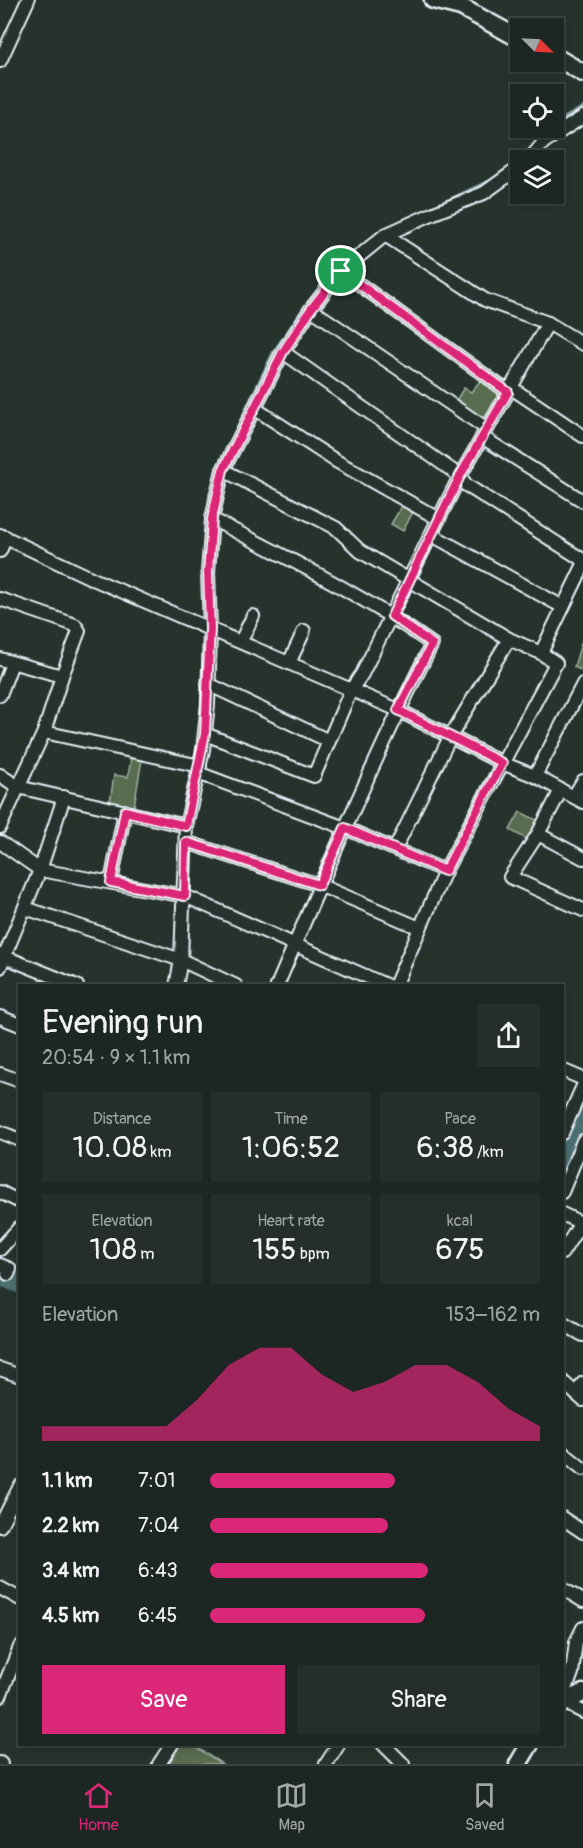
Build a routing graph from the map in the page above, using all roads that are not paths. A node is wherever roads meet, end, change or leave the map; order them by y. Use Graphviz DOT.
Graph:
graph roads {
  1 [pos="27,0"];
  2 [pos="433,0"];
  3 [pos="510,34"];
  4 [pos="0,61"];
  5 [pos="564,62"];
  6 [pos="583,73"];
  7 [pos="583,117"];
  8 [pos="537,150"];
  9 [pos="510,175"];
  10 [pos="385,235"];
  11 [pos="341,271"];
  12 [pos="311,309"];
  13 [pos="548,323"];
  14 [pos="583,345"];
  15 [pos="283,352"];
  16 [pos="509,390"];
  17 [pos="254,408"];
  18 [pos="485,433"];
  19 [pos="583,436"];
  20 [pos="223,470"];
  21 [pos="460,476"];
  22 [pos="583,501"];
  23 [pos="212,519"];
  24 [pos="439,519"];
  25 [pos="432,535"];
  26 [pos="3,536"];
  27 [pos="0,551"];
  28 [pos="583,560"];
  29 [pos="583,566"];
  30 [pos="410,579"];
  31 [pos="0,599"];
  32 [pos="563,607"];
  33 [pos="253,616"];
  34 [pos="392,616"];
  35 [pos="210,629"];
  36 [pos="304,631"];
  37 [pos="509,639"];
  38 [pos="241,641"];
  39 [pos="541,653"];
  40 [pos="6,661"];
  41 [pos="289,663"];
  42 [pos="62,676"];
  43 [pos="208,684"];
  44 [pos="583,684"];
  45 [pos="351,690"];
  46 [pos="0,695"];
  47 [pos="398,710"];
  48 [pos="44,732"];
  49 [pos="205,734"];
  50 [pos="450,737"];
  51 [pos="329,741"];
  52 [pos="502,763"];
  53 [pos="199,769"];
  54 [pos="0,775"];
  55 [pos="535,776"];
  56 [pos="583,781"];
  57 [pos="18,787"];
  58 [pos="561,790"];
  59 [pos="64,797"];
  60 [pos="578,799"];
  61 [pos="125,811"];
  62 [pos="186,826"];
  63 [pos="0,827"];
  64 [pos="345,828"];
  65 [pos="538,834"];
  66 [pos="0,842"];
  67 [pos="186,842"];
  68 [pos="395,849"];
  69 [pos="583,858"];
  70 [pos="40,870"];
  71 [pos="445,871"];
  72 [pos="111,882"];
  73 [pos="319,885"];
  74 [pos="185,896"];
  75 [pos="25,908"];
  76 [pos="583,910"];
  77 [pos="420,928"];
  78 [pos="295,944"];
  79 [pos="1,959"];
  80 [pos="181,960"];
  81 [pos="70,984"];
  82 [pos="176,984"];
  83 [pos="232,984"];
  84 [pos="278,984"];
  85 [pos="384,984"];
  86 [pos="396,984"];
  87 [pos="0,1017"];
  88 [pos="18,1024"];
  89 [pos="564,1071"];
  90 [pos="0,1074"];
  91 [pos="583,1078"];
  92 [pos="18,1080"];
  93 [pos="583,1086"];
  94 [pos="564,1129"];
  95 [pos="0,1132"];
  96 [pos="18,1139"];
  97 [pos="583,1141"];
  98 [pos="564,1187"];
  99 [pos="0,1192"];
  100 [pos="18,1201"];
  101 [pos="564,1215"];
  102 [pos="582,1223"];
  103 [pos="18,1229"];
  104 [pos="0,1249"];
  105 [pos="564,1250"];
  106 [pos="564,1324"];
  107 [pos="583,1335"];
  108 [pos="0,1370"];
  109 [pos="18,1375"];
  110 [pos="564,1383"];
  111 [pos="583,1383"];
  112 [pos="580,1397"];
  113 [pos="564,1454"];
  114 [pos="583,1469"];
  115 [pos="18,1490"];
  116 [pos="564,1519"];
  117 [pos="0,1526"];
  118 [pos="583,1532"];
  119 [pos="0,1588"];
  120 [pos="564,1589"];
  121 [pos="18,1598"];
  122 [pos="583,1601"];
  123 [pos="583,1628"];
  124 [pos="18,1652"];
  125 [pos="0,1696"];
  126 [pos="572,1698"];
  127 [pos="583,1712"];
  128 [pos="171,1746"];
  129 [pos="338,1746"];
  130 [pos="385,1746"];
  131 [pos="529,1746"];
  132 [pos="159,1764"];
  133 [pos="326,1764"];
  134 [pos="403,1764"];
  135 [pos="518,1764"];
  1 -- 4 [label="street"];
  2 -- 3 [label="street"];
  5 -- 6 [label="street"];
  7 -- 8 [label="street"];
  9 -- 10 [label="street"];
  10 -- 11 [label="street"];
  10 -- 13 [label="street"];
  11 -- 12 [label="street"];
  11 -- 16 [label="street"];
  12 -- 15 [label="street"];
  12 -- 18 [label="street"];
  13 -- 14 [label="street"];
  13 -- 16 [label="street"];
  15 -- 17 [label="street"];
  15 -- 21 [label="street"];
  16 -- 18 [label="street"];
  16 -- 19 [label="street"];
  17 -- 20 [label="street"];
  17 -- 24 [label="street"];
  18 -- 21 [label="street"];
  18 -- 22 [label="street"];
  20 -- 23 [label="street"];
  20 -- 30 [label="street"];
  21 -- 24 [label="street"];
  21 -- 28 [label="street"];
  23 -- 34 [label="street"];
  23 -- 35 [label="street"];
  24 -- 25 [label="street"];
  25 -- 30 [label="street"];
  25 -- 32 [label="street"];
  26 -- 27 [label="street"];
  26 -- 35 [label="street"];
  29 -- 32 [label="street"];
  30 -- 34 [label="street"];
  30 -- 37 [label="street"];
  31 -- 42 [label="street"];
  32 -- 39 [label="street"];
  33 -- 38 [label="street"];
  34 -- 45 [label="street"];
  34 -- 47 [label="street"];
  35 -- 38 [label="street"];
  35 -- 43 [label="street"];
  36 -- 41 [label="street"];
  37 -- 39 [label="street"];
  37 -- 50 [label="street"];
  38 -- 41 [label="street"];
  39 -- 52 [label="street"];
  40 -- 42 [label="street"];
  40 -- 46 [label="street"];
  41 -- 45 [label="street"];
  42 -- 48 [label="street"];
  43 -- 49 [label="street"];
  43 -- 51 [label="street"];
  44 -- 55 [label="street"];
  45 -- 47 [label="street"];
  45 -- 51 [label="street"];
  47 -- 50 [label="street"];
  47 -- 64 [label="street"];
  48 -- 53 [label="street"];
  48 -- 57 [label="street"];
  49 -- 51 [label="street"];
  49 -- 53 [label="street"];
  50 -- 52 [label="street"];
  50 -- 68 [label="street"];
  52 -- 55 [label="street"];
  52 -- 71 [label="street"];
  53 -- 62 [label="street"];
  53 -- 64 [label="street"];
  54 -- 57 [label="street"];
  55 -- 58 [label="street"];
  56 -- 60 [label="street"];
  57 -- 59 [label="street"];
  57 -- 63 [label="street"];
  58 -- 60 [label="street"];
  58 -- 65 [label="street"];
  59 -- 61 [label="street"];
  59 -- 70 [label="street"];
  61 -- 62 [label="street"];
  61 -- 72 [label="street"];
  62 -- 67 [label="street"];
  64 -- 68 [label="street"];
  64 -- 73 [label="street"];
  65 -- 69 [label="street"];
  65 -- 76 [label="street"];
  66 -- 70 [label="street"];
  67 -- 73 [label="street"];
  67 -- 74 [label="street"];
  68 -- 71 [label="street"];
  70 -- 72 [label="street"];
  70 -- 75 [label="street"];
  71 -- 77 [label="street"];
  72 -- 74 [label="street"];
  73 -- 77 [label="street"];
  73 -- 78 [label="street"];
  74 -- 78 [label="street"];
  74 -- 80 [label="street"];
  75 -- 79 [label="street"];
  75 -- 80 [label="street"];
  77 -- 86 [label="street"];
  78 -- 84 [label="street"];
  78 -- 85 [label="street"];
  79 -- 81 [label="street"];
  80 -- 82 [label="street"];
  80 -- 83 [label="street"];
  87 -- 88 [label="street"];
  89 -- 91 [label="street"];
  90 -- 92 [label="street"];
  93 -- 94 [label="street"];
  95 -- 96 [label="street"];
  97 -- 98 [label="street"];
  99 -- 100 [label="street"];
  101 -- 102 [label="street"];
  102 -- 105 [label="street"];
  103 -- 104 [label="street"];
  106 -- 107 [label="street"];
  108 -- 109 [label="street"];
  110 -- 112 [label="street"];
  111 -- 112 [label="street"];
  113 -- 114 [label="street"];
  115 -- 117 [label="street"];
  116 -- 118 [label="street"];
  119 -- 121 [label="street"];
  120 -- 122 [label="street"];
  123 -- 126 [label="street"];
  124 -- 125 [label="street"];
  126 -- 127 [label="street"];
  128 -- 132 [label="street"];
  129 -- 133 [label="street"];
  130 -- 134 [label="street"];
  131 -- 135 [label="street"];
}
